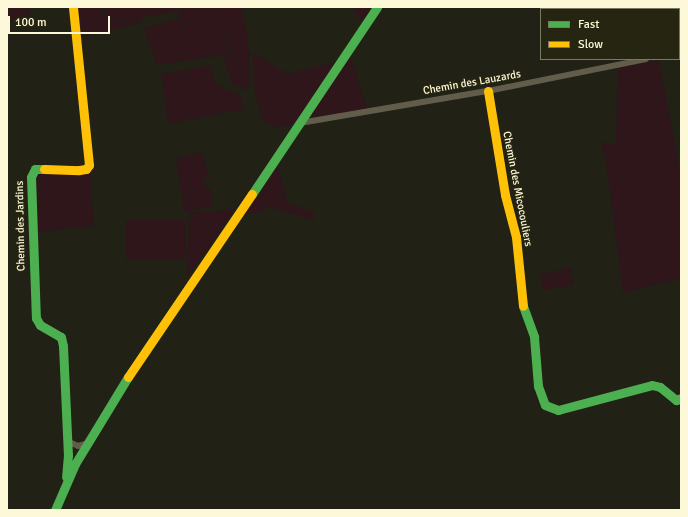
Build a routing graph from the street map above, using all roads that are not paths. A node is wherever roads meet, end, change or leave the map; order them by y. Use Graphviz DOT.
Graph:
graph roads {
  1 [pos="74,7"];
  2 [pos="377,7"];
  3 [pos="641,60"];
  4 [pos="488,91"];
  5 [pos="300,123"];
  6 [pos="681,398"];
  7 [pos="66,441"];
  8 [pos="85,444"];
  9 [pos="65,484"];
  10 [pos="55,510"];
  1 -- 7 [label="street, Chemin des Jardins"];
  2 -- 5 [label="street"];
  3 -- 4 [label="street, Chemin des Lauzards"];
  4 -- 5 [label="street, Chemin des Lauzards"];
  4 -- 6 [label="street, Chemin des Micocouliers"];
  5 -- 8 [label="street"];
  7 -- 8 [label="street"];
  7 -- 9 [label="street, Chemin des Jardins"];
  8 -- 9 [label="street"];
  9 -- 10 [label="street"];
}
